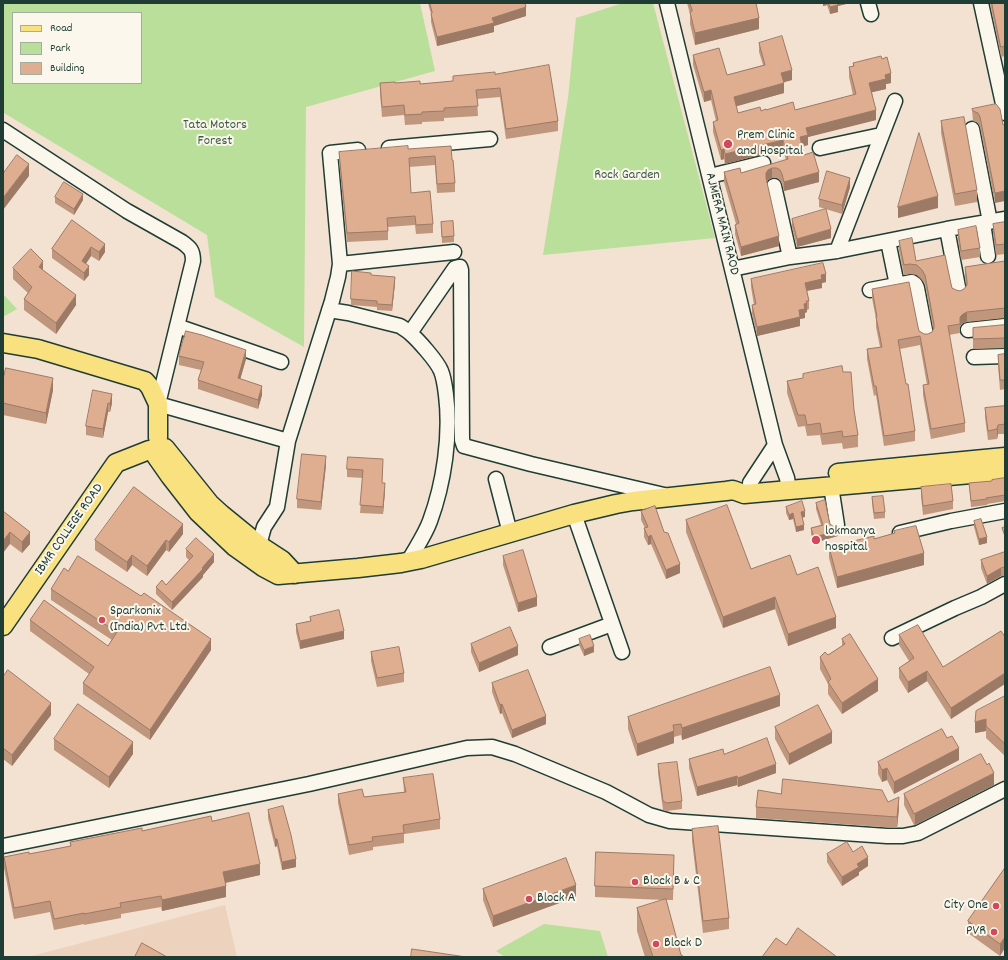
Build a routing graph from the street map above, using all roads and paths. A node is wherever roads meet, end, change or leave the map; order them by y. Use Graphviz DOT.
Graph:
graph roads {
  1 [pos="668,3"];
  2 [pos="981,3"];
  3 [pos="895,101"];
  4 [pos="1005,113"];
  5 [pos="972,129"];
  6 [pos="3,130"];
  7 [pos="881,135"];
  8 [pos="490,139"];
  9 [pos="820,148"];
  10 [pos="763,163"];
  11 [pos="710,176"];
  12 [pos="774,186"];
  13 [pos="1005,219"];
  14 [pos="987,222"];
  15 [pos="947,229"];
  16 [pos="888,241"];
  17 [pos="837,251"];
  18 [pos="454,252"];
  19 [pos="790,258"];
  20 [pos="340,264"];
  21 [pos="732,268"];
  22 [pos="955,269"];
  23 [pos="897,285"];
  24 [pos="870,290"];
  25 [pos="959,292"];
  26 [pos="329,310"];
  27 [pos="177,326"];
  28 [pos="1005,326"];
  29 [pos="968,330"];
  30 [pos="410,333"];
  31 [pos="926,336"];
  32 [pos="3,343"];
  33 [pos="3,351"];
  34 [pos="1005,356"];
  35 [pos="974,357"];
  36 [pos="281,362"];
  37 [pos="150,387"];
  38 [pos="158,404"];
  39 [pos="288,441"];
  40 [pos="775,445"];
  41 [pos="157,448"];
  42 [pos="1005,457"];
  43 [pos="1005,471"];
  44 [pos="496,479"];
  45 [pos="788,484"];
  46 [pos="831,486"];
  47 [pos="751,488"];
  48 [pos="672,497"];
  49 [pos="1005,511"];
  50 [pos="574,514"];
  51 [pos="837,524"];
  52 [pos="510,533"];
  53 [pos="886,536"];
  54 [pos="259,544"];
  55 [pos="408,562"];
  56 [pos="295,574"];
  57 [pos="1005,584"];
  58 [pos="612,624"];
  59 [pos="3,626"];
  60 [pos="892,638"];
  61 [pos="550,647"];
  62 [pos="622,652"];
  63 [pos="1005,789"];
  64 [pos="3,846"];
  1 -- 11 [label="street, AJMERA MAIN RAOD"];
  2 -- 4 [label="street"];
  3 -- 7 [label="street"];
  5 -- 14 [label="street"];
  6 -- 27 [label="street"];
  7 -- 9 [label="street"];
  7 -- 17 [label="street"];
  8 -- 20 [label="street"];
  10 -- 11 [label="street"];
  11 -- 21 [label="street, AJMERA MAIN RAOD"];
  12 -- 19 [label="street"];
  13 -- 14 [label="street"];
  14 -- 15 [label="street"];
  14 -- 22 [label="street"];
  15 -- 16 [label="street"];
  15 -- 22 [label="street"];
  16 -- 17 [label="street"];
  16 -- 23 [label="street"];
  17 -- 19 [label="street"];
  18 -- 20 [label="street"];
  19 -- 21 [label="street"];
  20 -- 26 [label="street"];
  21 -- 40 [label="street, AJMERA MAIN RAOD"];
  22 -- 25 [label="street"];
  23 -- 24 [label="street"];
  23 -- 31 [label="street"];
  26 -- 30 [label="street"];
  26 -- 39 [label="street"];
  27 -- 36 [label="street"];
  27 -- 38 [label="street"];
  28 -- 29 [label="street"];
  30 -- 48 [label="street"];
  30 -- 55 [label="street"];
  32 -- 37 [label="main road"];
  33 -- 37 [label="main road"];
  34 -- 35 [label="street"];
  37 -- 38 [label="main road"];
  38 -- 39 [label="street"];
  38 -- 41 [label="main road"];
  39 -- 54 [label="street"];
  40 -- 45 [label="street, AJMERA MAIN RAOD"];
  40 -- 47 [label="street"];
  41 -- 54 [label="main road"];
  41 -- 56 [label="main road"];
  41 -- 59 [label="main road, IBMR COLLEGE ROAD"];
  42 -- 45 [label="main road"];
  43 -- 46 [label="main road"];
  44 -- 52 [label="street"];
  45 -- 46 [label="main road"];
  45 -- 47 [label="main road"];
  46 -- 51 [label="street"];
  47 -- 48 [label="main road"];
  48 -- 50 [label="main road"];
  49 -- 53 [label="street"];
  50 -- 52 [label="main road"];
  50 -- 58 [label="street"];
  52 -- 55 [label="main road"];
  54 -- 56 [label="main road"];
  55 -- 56 [label="main road"];
  57 -- 60 [label="street"];
  58 -- 61 [label="street"];
  58 -- 62 [label="street"];
  63 -- 64 [label="street"];
}
